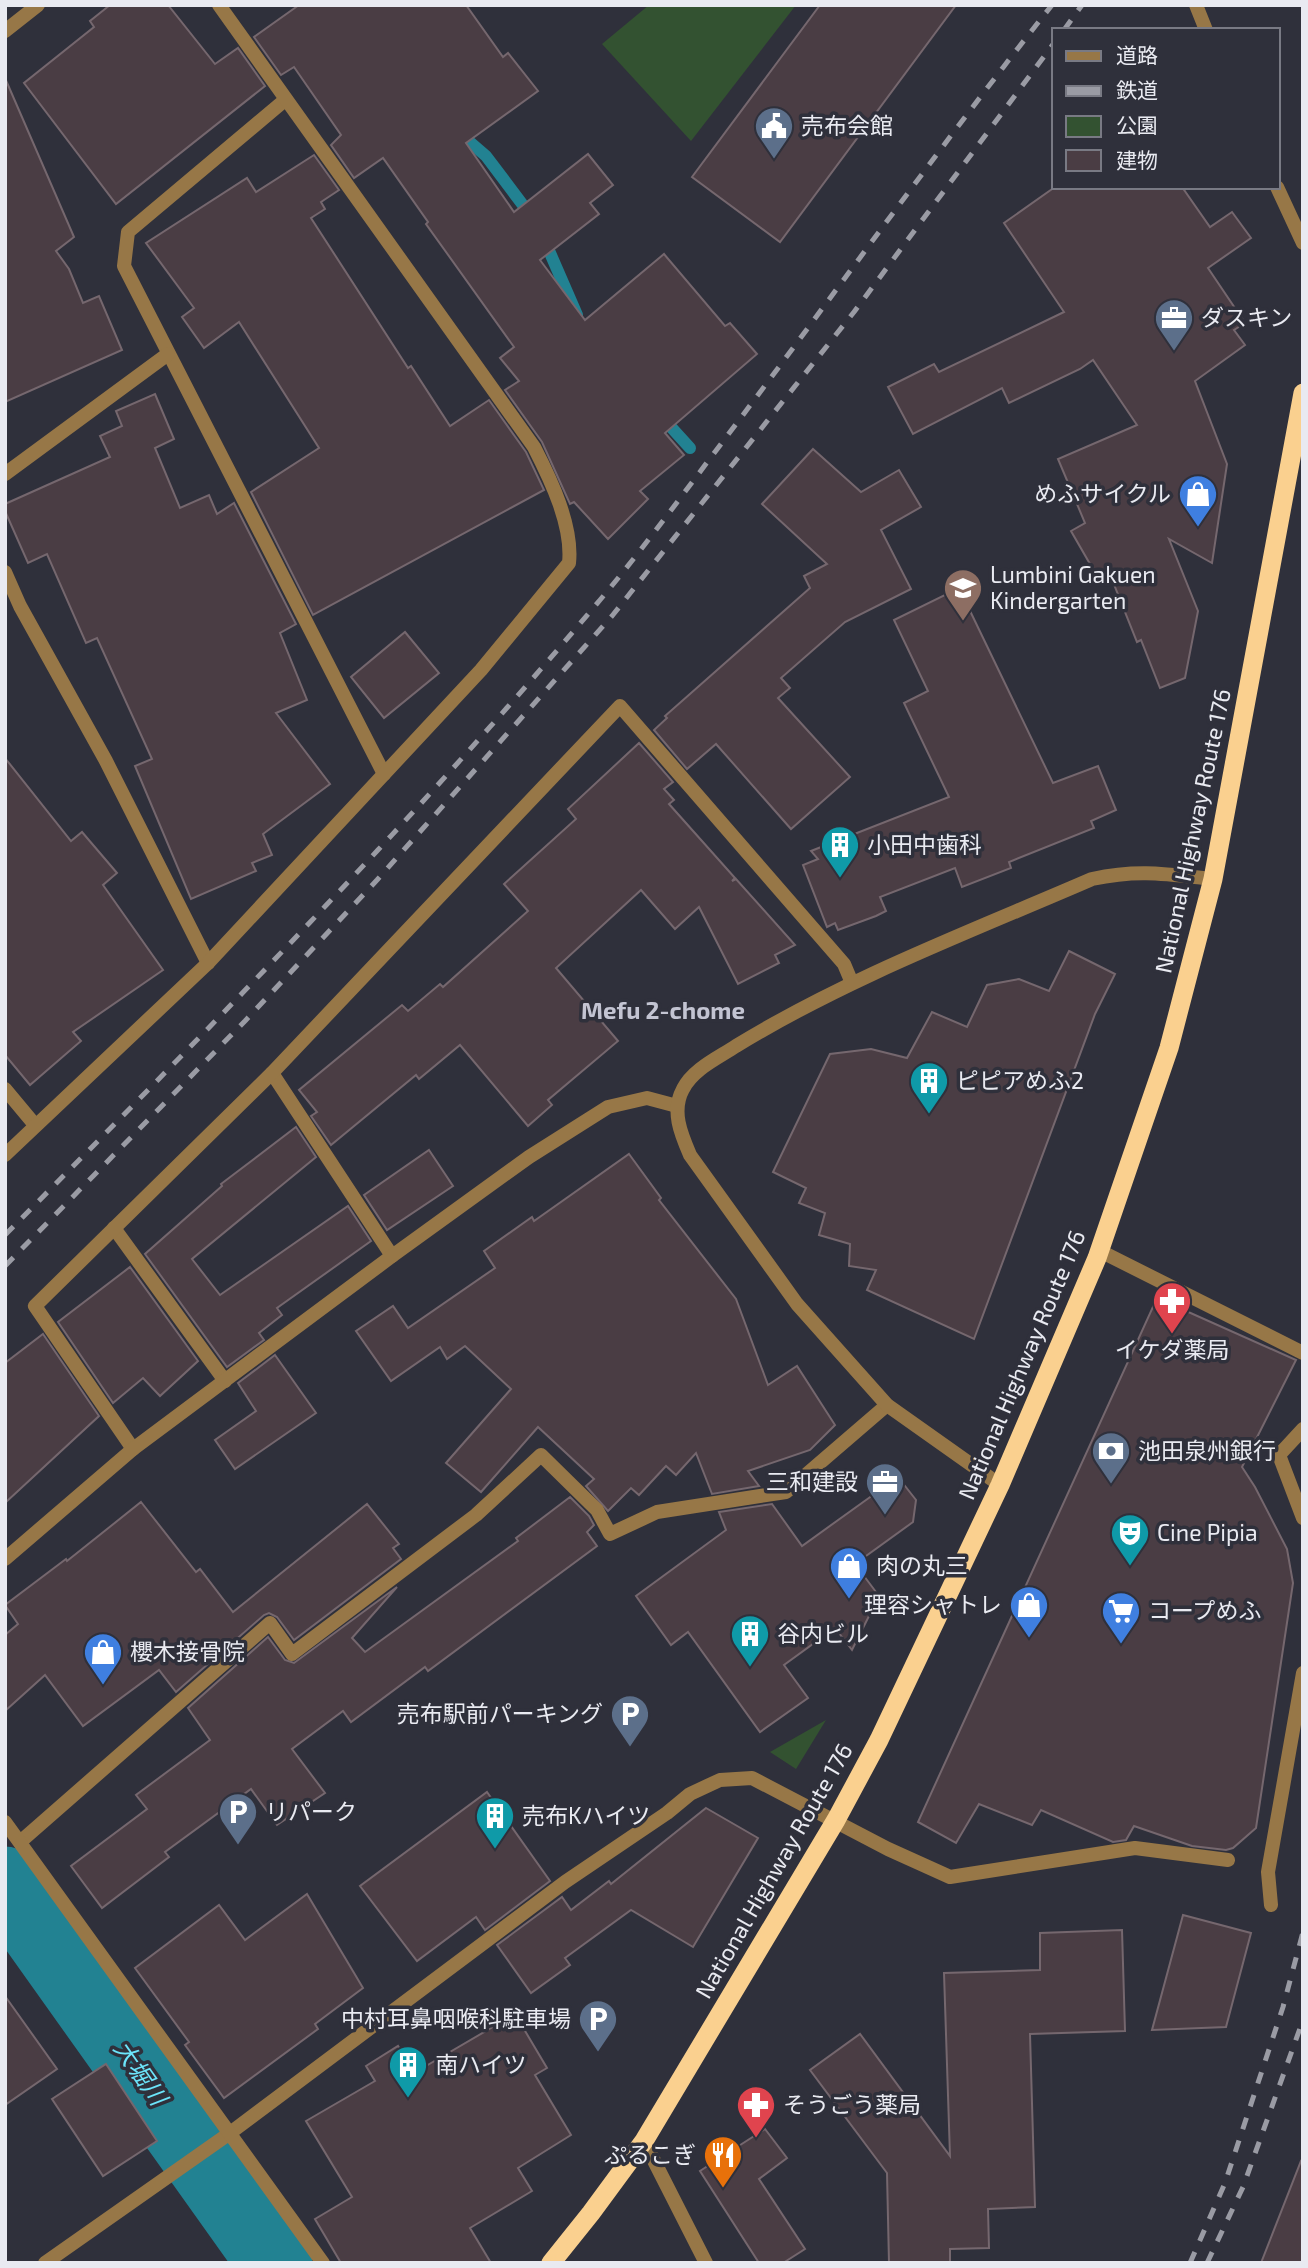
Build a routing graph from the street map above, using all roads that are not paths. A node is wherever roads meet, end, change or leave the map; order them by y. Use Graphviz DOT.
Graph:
graph roads {
  1 [pos="38,5"];
  2 [pos="219,5"];
  3 [pos="1196,5"];
  4 [pos="1205,28"];
  5 [pos="5,31"];
  6 [pos="285,100"];
  7 [pos="1278,189"];
  8 [pos="1303,243"];
  9 [pos="168,354"];
  10 [pos="1303,393"];
  11 [pos="5,474"];
  12 [pos="5,572"];
  13 [pos="384,774"];
  14 [pos="1213,879"];
  15 [pos="208,963"];
  16 [pos="852,984"];
  17 [pos="272,1073"];
  18 [pos="5,1089"];
  19 [pos="677,1106"];
  20 [pos="34,1125"];
  21 [pos="5,1155"];
  22 [pos="114,1228"];
  23 [pos="1100,1251"];
  24 [pos="392,1256"];
  25 [pos="1303,1353"];
  26 [pos="225,1381"];
  27 [pos="887,1405"];
  28 [pos="1303,1429"];
  29 [pos="133,1449"];
  30 [pos="1000,1485"];
  31 [pos="1303,1518"];
  32 [pos="5,1559"];
  33 [pos="1303,1673"];
  34 [pos="836,1820"];
  35 [pos="5,1822"];
  36 [pos="20,1842"];
  37 [pos="1228,1860"];
  38 [pos="1271,1905"];
  39 [pos="230,2133"];
  40 [pos="644,2141"];
  41 [pos="45,2263"];
  42 [pos="323,2263"];
  43 [pos="551,2263"];
  44 [pos="706,2263"];
  1 -- 5 [label="street"];
  2 -- 6 [label="street"];
  3 -- 4 [label="street"];
  6 -- 9 [label="street"];
  6 -- 13 [label="street"];
  7 -- 8 [label="street"];
  9 -- 11 [label="street"];
  9 -- 13 [label="street"];
  10 -- 14 [label="highway, National Highway Route 176"];
  12 -- 15 [label="street"];
  13 -- 15 [label="street"];
  14 -- 16 [label="street"];
  14 -- 23 [label="highway, National Highway Route 176"];
  15 -- 20 [label="street"];
  16 -- 17 [label="street"];
  16 -- 19 [label="street"];
  17 -- 22 [label="street"];
  17 -- 24 [label="street"];
  18 -- 20 [label="street"];
  19 -- 24 [label="street"];
  19 -- 27 [label="street"];
  20 -- 21 [label="street"];
  22 -- 26 [label="street"];
  22 -- 29 [label="street"];
  23 -- 25 [label="street"];
  23 -- 30 [label="highway, National Highway Route 176"];
  24 -- 26 [label="street"];
  26 -- 29 [label="street"];
  27 -- 30 [label="street"];
  27 -- 36 [label="street"];
  28 -- 31 [label="street"];
  29 -- 32 [label="street"];
  30 -- 34 [label="highway, National Highway Route 176"];
  33 -- 38 [label="street"];
  34 -- 37 [label="street"];
  34 -- 39 [label="street"];
  34 -- 40 [label="highway, National Highway Route 176"];
  35 -- 36 [label="street"];
  36 -- 39 [label="street"];
  39 -- 41 [label="street"];
  39 -- 42 [label="street"];
  40 -- 43 [label="highway, National Highway Route 176"];
  40 -- 44 [label="street"];
}
